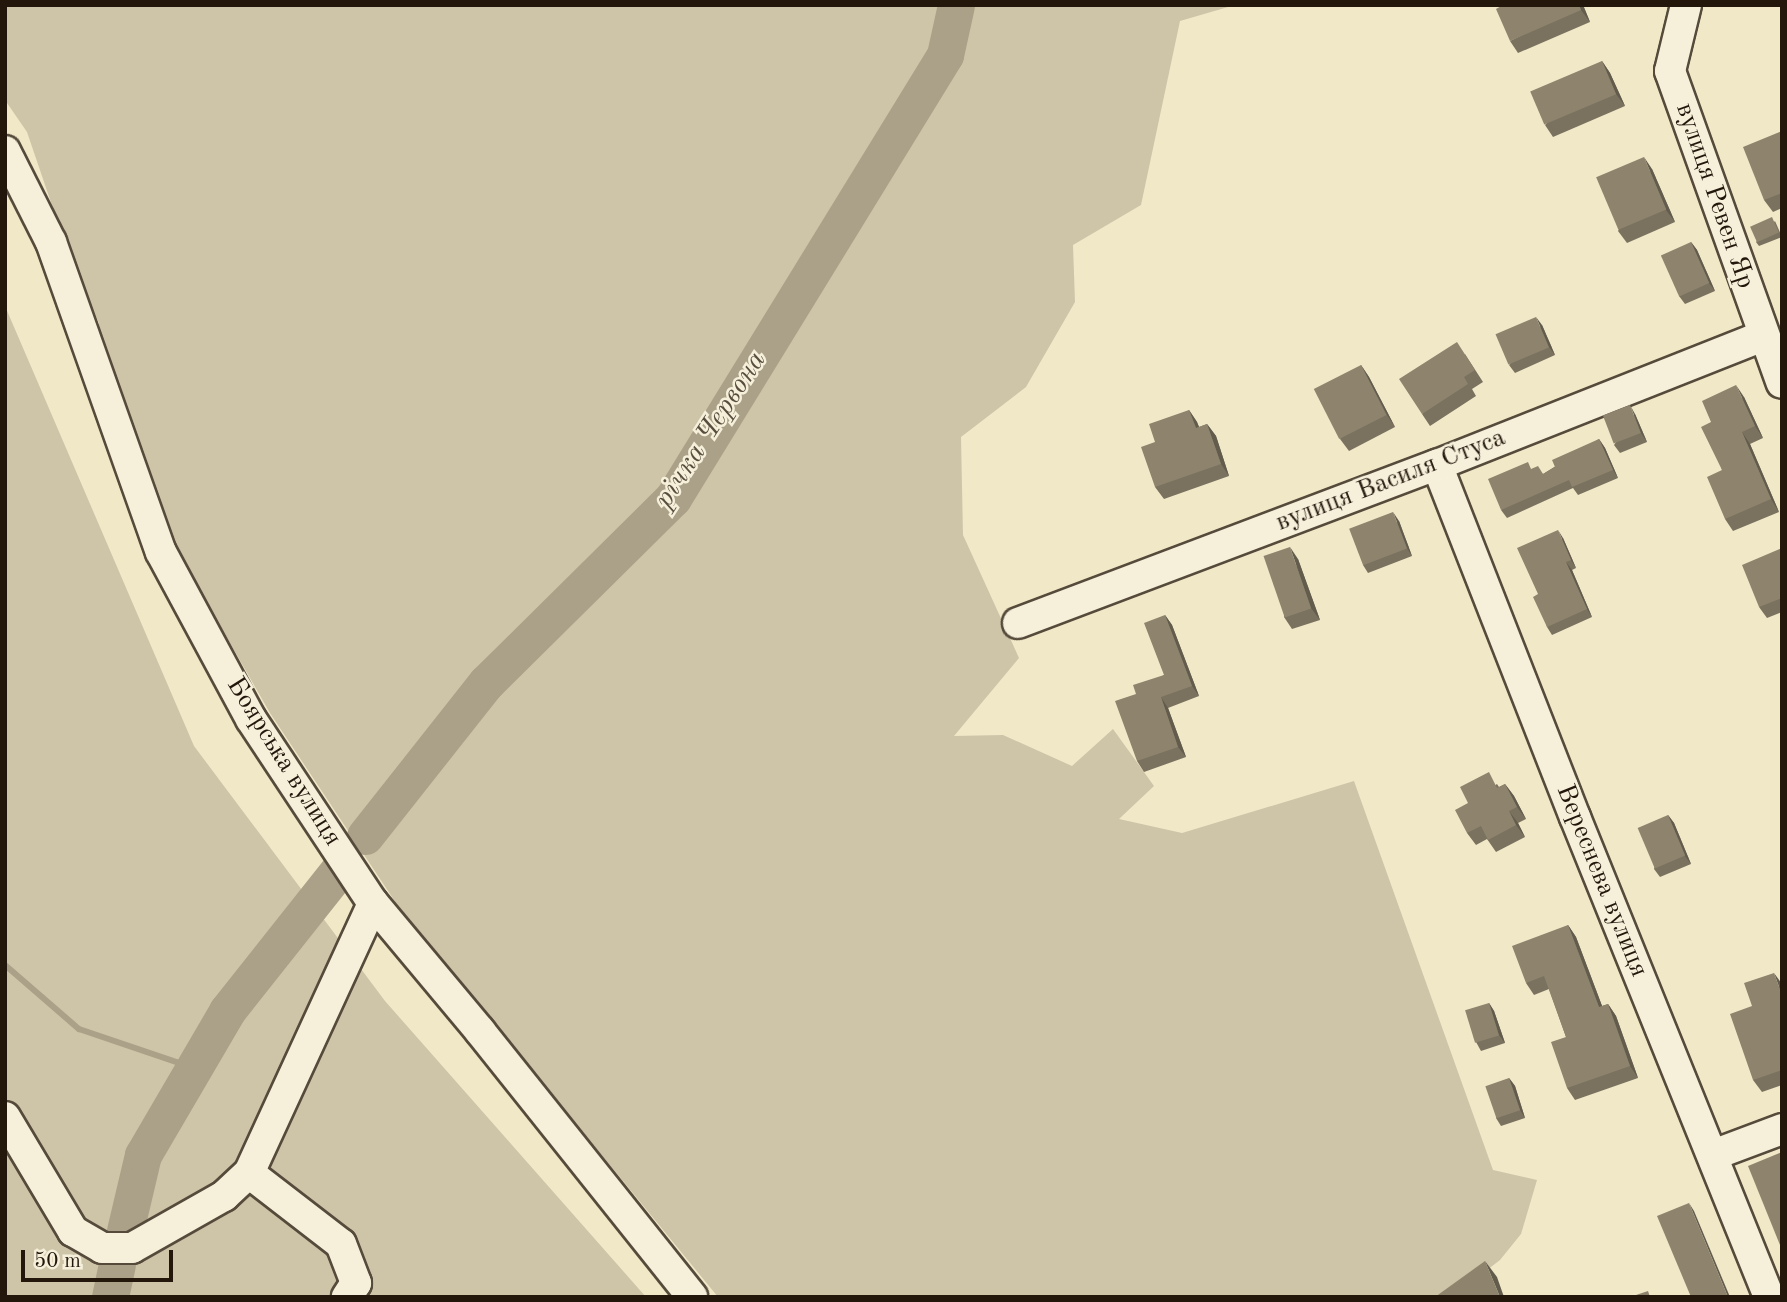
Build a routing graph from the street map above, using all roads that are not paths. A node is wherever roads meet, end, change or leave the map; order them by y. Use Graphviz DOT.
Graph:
graph roads {
  1 [pos="1686,5"];
  2 [pos="5,151"];
  3 [pos="1763,336"];
  4 [pos="1782,383"];
  5 [pos="1437,465"];
  6 [pos="1018,623"];
  7 [pos="373,903"];
  8 [pos="5,1117"];
  9 [pos="1782,1129"];
  10 [pos="1713,1155"];
  11 [pos="249,1173"];
  12 [pos="347,1297"];
  13 [pos="692,1297"];
  14 [pos="1769,1297"];
  1 -- 3 [label="street, вулиця Ревен Яр"];
  2 -- 7 [label="street, Боярська вулиця"];
  3 -- 4 [label="street, вулиця Ревен Яр"];
  3 -- 5 [label="street, вулиця Василя Стуса"];
  5 -- 6 [label="street, вулиця Василя Стуса"];
  5 -- 10 [label="street, Вереснева вулиця"];
  7 -- 11 [label="street"];
  7 -- 13 [label="street, Боярська вулиця"];
  8 -- 11 [label="street"];
  9 -- 10 [label="street"];
  10 -- 14 [label="street, Вереснева вулиця"];
  11 -- 12 [label="street"];
}
